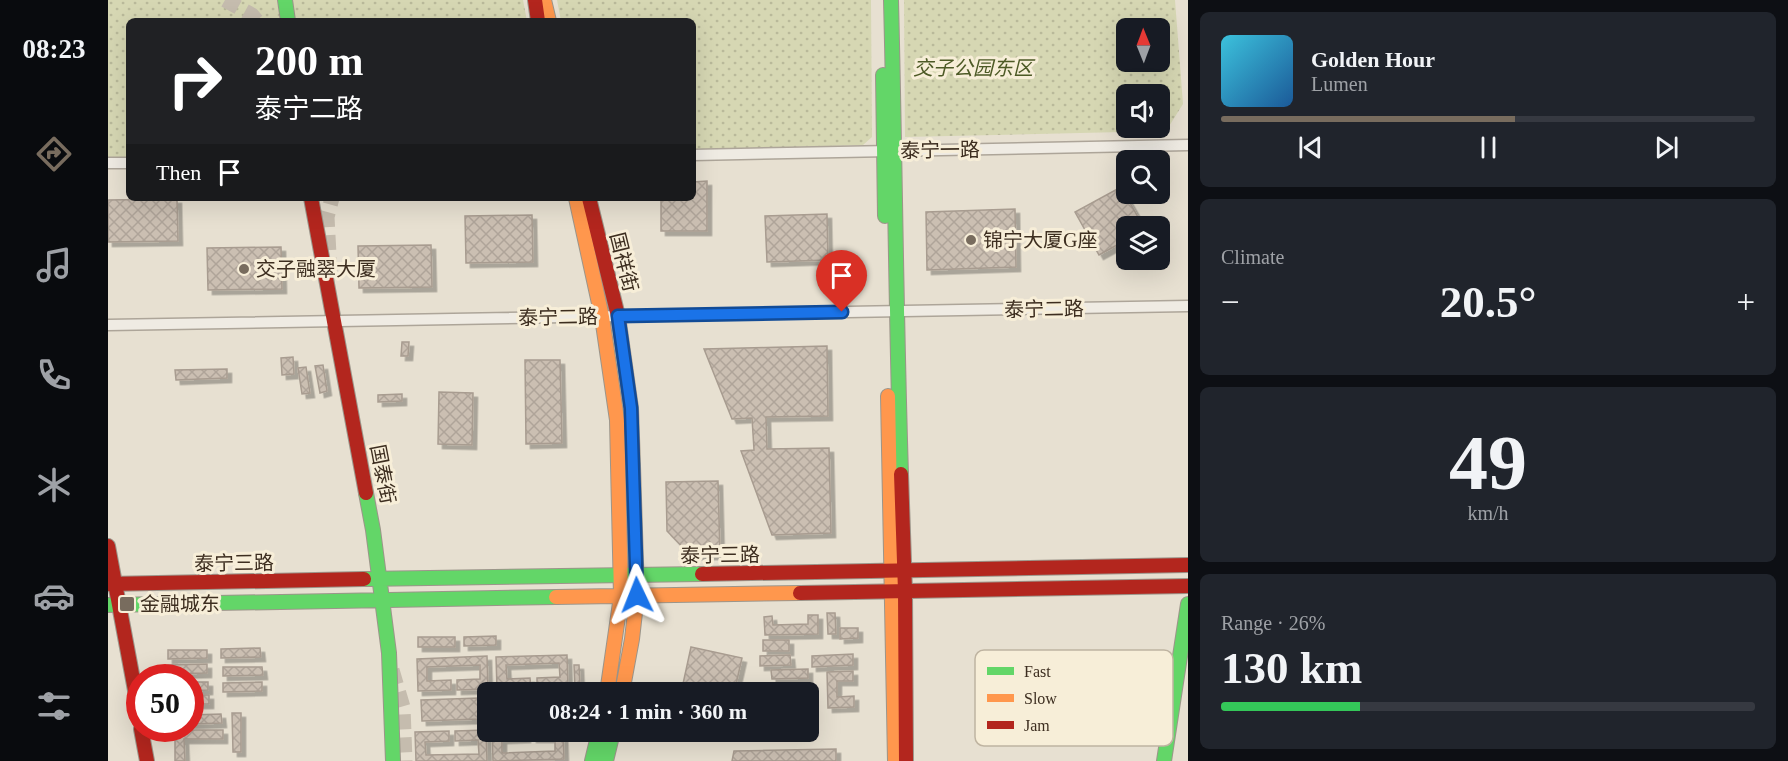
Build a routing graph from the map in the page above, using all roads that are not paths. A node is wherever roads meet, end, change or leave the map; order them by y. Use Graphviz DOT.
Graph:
graph roads {
  1 [pos="285,0"];
  2 [pos="535,0"];
  3 [pos="544,0"];
  4 [pos="881,0"];
  5 [pos="891,0"];
  6 [pos="288,18"];
  7 [pos="538,18"];
  8 [pos="548,18"];
  9 [pos="1188,144"];
  10 [pos="889,151"];
  11 [pos="696,155"];
  12 [pos="108,163"];
  13 [pos="126,163"];
  14 [pos="312,201"];
  15 [pos="577,201"];
  16 [pos="590,201"];
  17 [pos="1188,306"];
  18 [pos="891,311"];
  19 [pos="602,316"];
  20 [pos="618,316"];
  21 [pos="333,321"];
  22 [pos="108,325"];
  23 [pos="108,546"];
  24 [pos="1188,565"];
  25 [pos="898,571"];
  26 [pos="620,576"];
  27 [pos="636,576"];
  28 [pos="380,580"];
  29 [pos="112,584"];
  30 [pos="1188,586"];
  31 [pos="898,591"];
  32 [pos="637,595"];
  33 [pos="621,596"];
  34 [pos="382,600"];
  35 [pos="1188,604"];
  36 [pos="114,605"];
  37 [pos="128,664"];
  38 [pos="609,682"];
  39 [pos="624,682"];
  40 [pos="1173,702"];
  41 [pos="143,742"];
  42 [pos="597,742"];
  43 [pos="611,742"];
  44 [pos="1166,746"];
  45 [pos="147,761"];
  46 [pos="393,761"];
  47 [pos="592,761"];
  48 [pos="606,761"];
  49 [pos="895,761"];
  50 [pos="906,761"];
  51 [pos="1164,761"];
  1 -- 6 [label="street"];
  2 -- 7 [label="street"];
  3 -- 8 [label="street"];
  4 -- 10 [label="street"];
  5 -- 10 [label="street"];
  9 -- 10 [label="street, 泰宁一路"];
  10 -- 11 [label="street, 泰宁一路"];
  10 -- 18 [label="street"];
  12 -- 13 [label="street"];
  14 -- 21 [label="street, 国泰街"];
  15 -- 19 [label="street, 国祥街"];
  16 -- 20 [label="street, 国祥街"];
  17 -- 18 [label="street, 泰宁二路"];
  18 -- 20 [label="street, 泰宁二路"];
  18 -- 25 [label="street"];
  19 -- 20 [label="street, 泰宁二路"];
  19 -- 21 [label="street, 泰宁二路"];
  19 -- 26 [label="street, 国祥街"];
  20 -- 27 [label="street, 国祥街"];
  21 -- 22 [label="street, 泰宁二路"];
  21 -- 28 [label="street, 国泰街"];
  23 -- 29 [label="street"];
  24 -- 25 [label="street, 泰宁三路"];
  25 -- 27 [label="street, 泰宁三路"];
  25 -- 31 [label="street"];
  26 -- 27 [label="street, 泰宁三路"];
  26 -- 28 [label="street, 泰宁三路"];
  26 -- 33 [label="street, 国祥街"];
  27 -- 32 [label="street, 国祥街"];
  28 -- 29 [label="street, 泰宁三路"];
  28 -- 34 [label="street, 国泰街"];
  29 -- 36 [label="street"];
  30 -- 31 [label="street, 泰宁三路"];
  31 -- 32 [label="street, 泰宁三路"];
  31 -- 49 [label="street"];
  31 -- 50 [label="street"];
  32 -- 33 [label="street, 泰宁三路"];
  32 -- 39 [label="street, 国祥街"];
  33 -- 34 [label="street, 泰宁三路"];
  33 -- 38 [label="street, 国祥街"];
  34 -- 36 [label="street, 泰宁三路"];
  34 -- 46 [label="street, 国泰街"];
  35 -- 40 [label="street"];
  36 -- 37 [label="street"];
  41 -- 45 [label="street"];
  42 -- 47 [label="street"];
  43 -- 48 [label="street"];
  44 -- 51 [label="street"];
}
